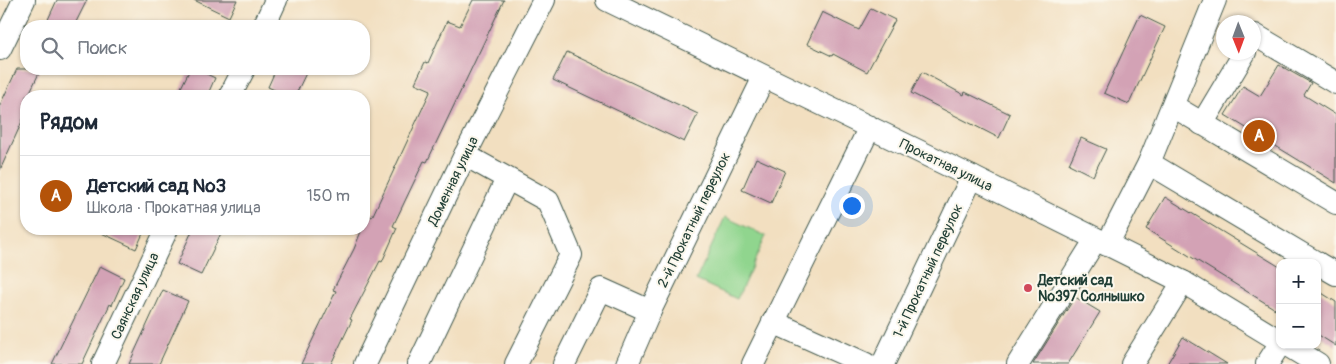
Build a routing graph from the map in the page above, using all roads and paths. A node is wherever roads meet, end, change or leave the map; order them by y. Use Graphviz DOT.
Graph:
graph roads {
  1 [pos="24,0"];
  2 [pos="276,0"];
  3 [pos="544,0"];
  4 [pos="607,0"];
  5 [pos="1215,0"];
  6 [pos="267,20"];
  7 [pos="1261,39"];
  8 [pos="0,49"];
  9 [pos="1240,60"];
  10 [pos="241,75"];
  11 [pos="764,77"];
  12 [pos="1336,83"];
  13 [pos="233,90"];
  14 [pos="1173,106"];
  15 [pos="1202,124"];
  16 [pos="870,127"];
  17 [pos="465,156"];
  18 [pos="1149,163"];
  19 [pos="972,177"];
  20 [pos="507,179"];
  21 [pos="1336,203"];
  22 [pos="164,235"];
  23 [pos="1102,242"];
  24 [pos="1310,259"];
  25 [pos="1321,265"];
  26 [pos="1336,274"];
  27 [pos="1183,282"];
  28 [pos="650,312"];
  29 [pos="772,322"];
  30 [pos="1276,340"];
  31 [pos="1276,349"];
  32 [pos="1294,349"];
  33 [pos="103,364"];
  34 [pos="365,364"];
  35 [pos="419,364"];
  36 [pos="516,364"];
  37 [pos="564,364"];
  38 [pos="627,364"];
  39 [pos="753,364"];
  40 [pos="866,364"];
  41 [pos="884,364"];
  42 [pos="1018,364"];
  43 [pos="1132,364"];
  44 [pos="1268,364"];
  45 [pos="1318,364"];
  1 -- 8 [label="street"];
  2 -- 6 [label="street"];
  3 -- 17 [label="street, Доменная улица"];
  4 -- 11 [label="street, Прокатная улица"];
  5 -- 14 [label="street"];
  7 -- 12 [label="street"];
  9 -- 15 [label="street"];
  10 -- 13 [label="street"];
  11 -- 16 [label="street, Прокатная улица"];
  11 -- 28 [label="street, 2-й Прокатный переулок"];
  14 -- 15 [label="street"];
  14 -- 18 [label="street"];
  15 -- 21 [label="street"];
  16 -- 19 [label="street, Прокатная улица"];
  16 -- 29 [label="street"];
  17 -- 20 [label="street"];
  17 -- 34 [label="street, Доменная улица"];
  18 -- 23 [label="street"];
  18 -- 24 [label="street"];
  19 -- 23 [label="street, Прокатная улица"];
  19 -- 41 [label="street, 1-й Прокатный переулок"];
  20 -- 35 [label="street"];
  20 -- 36 [label="street"];
  22 -- 33 [label="street, Саянская улица"];
  23 -- 27 [label="street, Прокатная улица"];
  23 -- 42 [label="street"];
  25 -- 26 [label="street"];
  27 -- 30 [label="street, Прокатная улица"];
  27 -- 43 [label="street"];
  28 -- 37 [label="street"];
  28 -- 38 [label="street, 2-й Прокатный переулок"];
  29 -- 39 [label="street"];
  29 -- 40 [label="street"];
  31 -- 44 [label="street"];
  32 -- 45 [label="street"];
}
